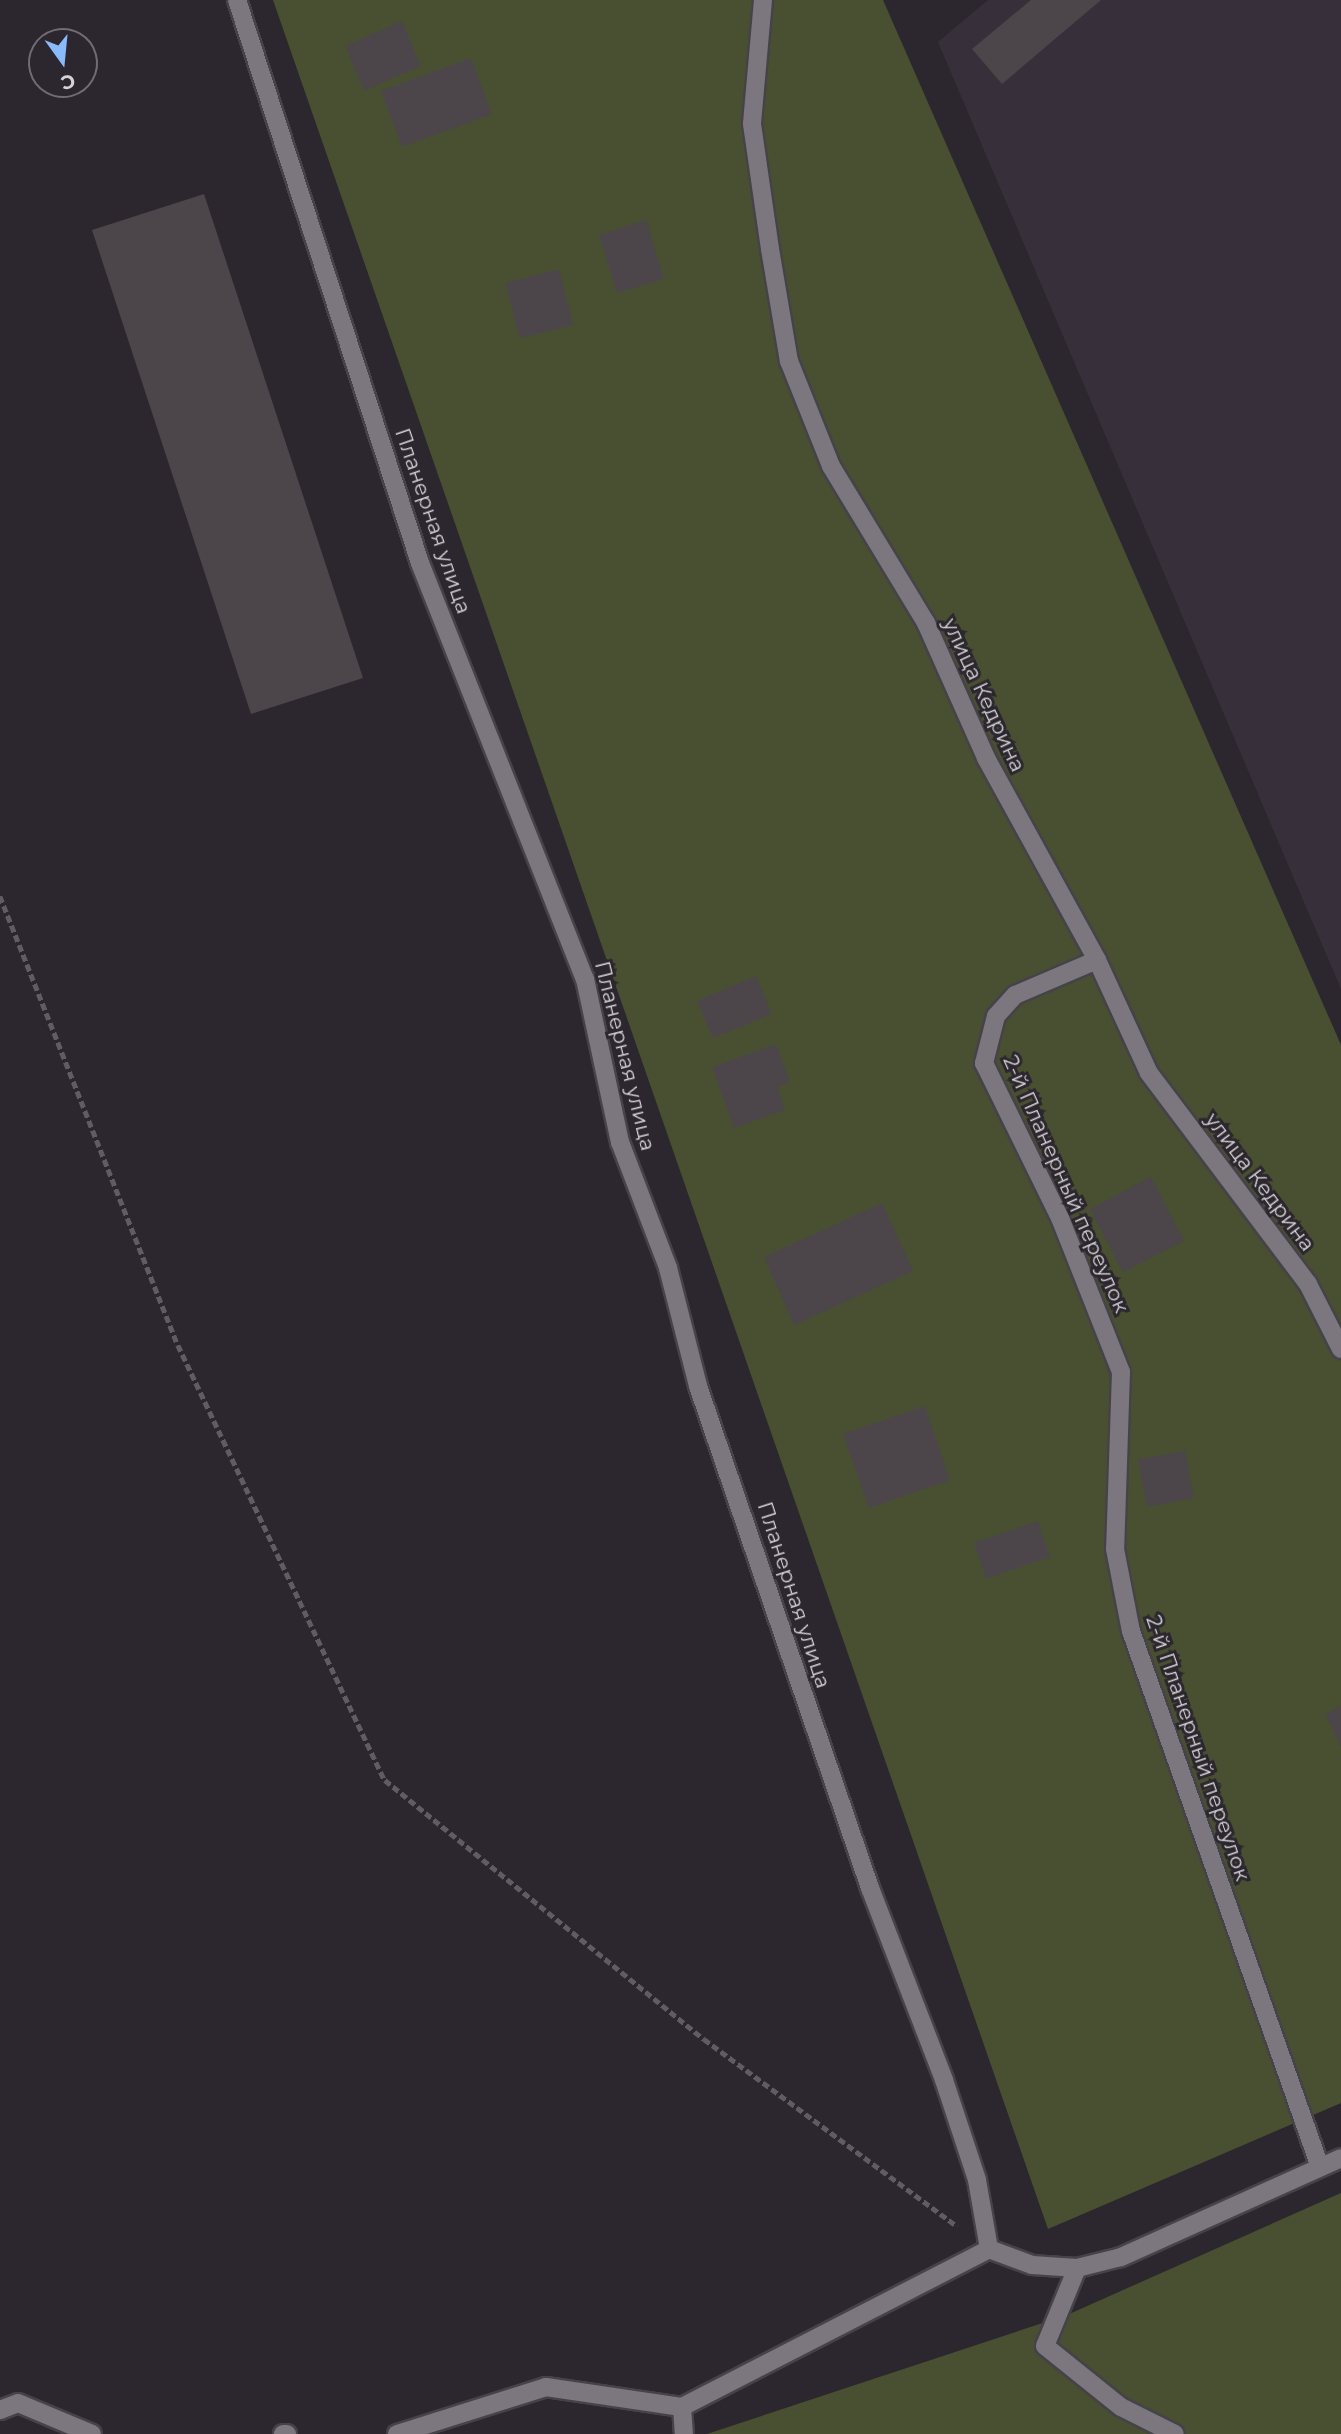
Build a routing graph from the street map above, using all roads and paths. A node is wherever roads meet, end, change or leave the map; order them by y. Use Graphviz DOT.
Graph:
graph roads {
  1 [pos="237,0"];
  2 [pos="764,0"];
  3 [pos="0,896"];
  4 [pos="1097,960"];
  5 [pos="1341,1349"];
  6 [pos="1341,2158"];
  7 [pos="1320,2167"];
  8 [pos="989,2249"];
  9 [pos="1077,2268"];
  10 [pos="682,2407"];
  11 [pos="0,2410"];
  12 [pos="92,2434"];
  13 [pos="397,2434"];
  14 [pos="684,2434"];
  15 [pos="1175,2434"];
  1 -- 8 [label="street, Планерная улица"];
  2 -- 4 [label="street, улица Кедрина"];
  3 -- 8 [label="path"];
  4 -- 5 [label="street, улица Кедрина"];
  4 -- 7 [label="street, 2-й Планерный переулок"];
  6 -- 7 [label="street"];
  7 -- 9 [label="street"];
  8 -- 9 [label="street"];
  8 -- 10 [label="street"];
  9 -- 15 [label="street"];
  10 -- 13 [label="street"];
  10 -- 14 [label="street"];
  11 -- 12 [label="street"];
}
